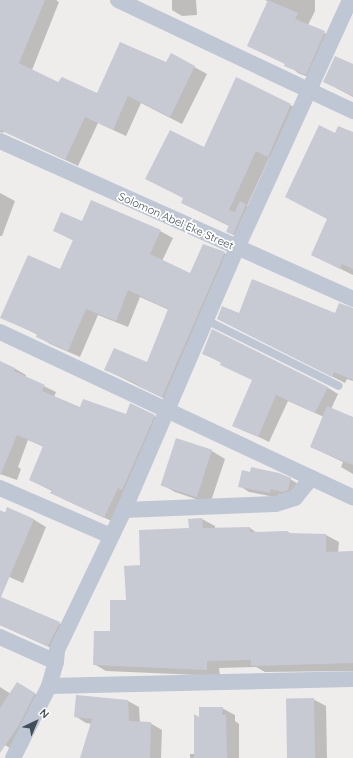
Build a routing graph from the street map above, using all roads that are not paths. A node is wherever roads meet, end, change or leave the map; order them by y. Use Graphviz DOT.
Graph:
graph roads {
  1 [pos="118,0"];
  2 [pos="350,0"];
  3 [pos="309,92"];
  4 [pos="353,111"];
  5 [pos="0,141"];
  6 [pos="237,248"];
  7 [pos="353,299"];
  8 [pos="206,320"];
  9 [pos="0,332"];
  10 [pos="339,386"];
  11 [pos="167,410"];
  12 [pos="311,478"];
  13 [pos="0,488"];
  14 [pos="353,497"];
  15 [pos="124,510"];
  16 [pos="111,536"];
  17 [pos="0,637"];
  18 [pos="56,662"];
  19 [pos="352,679"];
  20 [pos="48,686"];
  21 [pos="13,758"];
  1 -- 3 [label="street"];
  2 -- 3 [label="street"];
  3 -- 4 [label="street"];
  3 -- 6 [label="street"];
  5 -- 6 [label="street, Solomon Abel Eke Street"];
  6 -- 7 [label="street, Solomon Abel Eke Street"];
  6 -- 8 [label="street"];
  8 -- 10 [label="lane"];
  8 -- 11 [label="street"];
  9 -- 11 [label="street"];
  11 -- 12 [label="street"];
  11 -- 15 [label="street"];
  12 -- 14 [label="street"];
  12 -- 15 [label="street"];
  13 -- 16 [label="street"];
  15 -- 16 [label="street"];
  16 -- 18 [label="street"];
  17 -- 18 [label="street"];
  18 -- 20 [label="street"];
  19 -- 20 [label="street"];
  20 -- 21 [label="street"];
}
